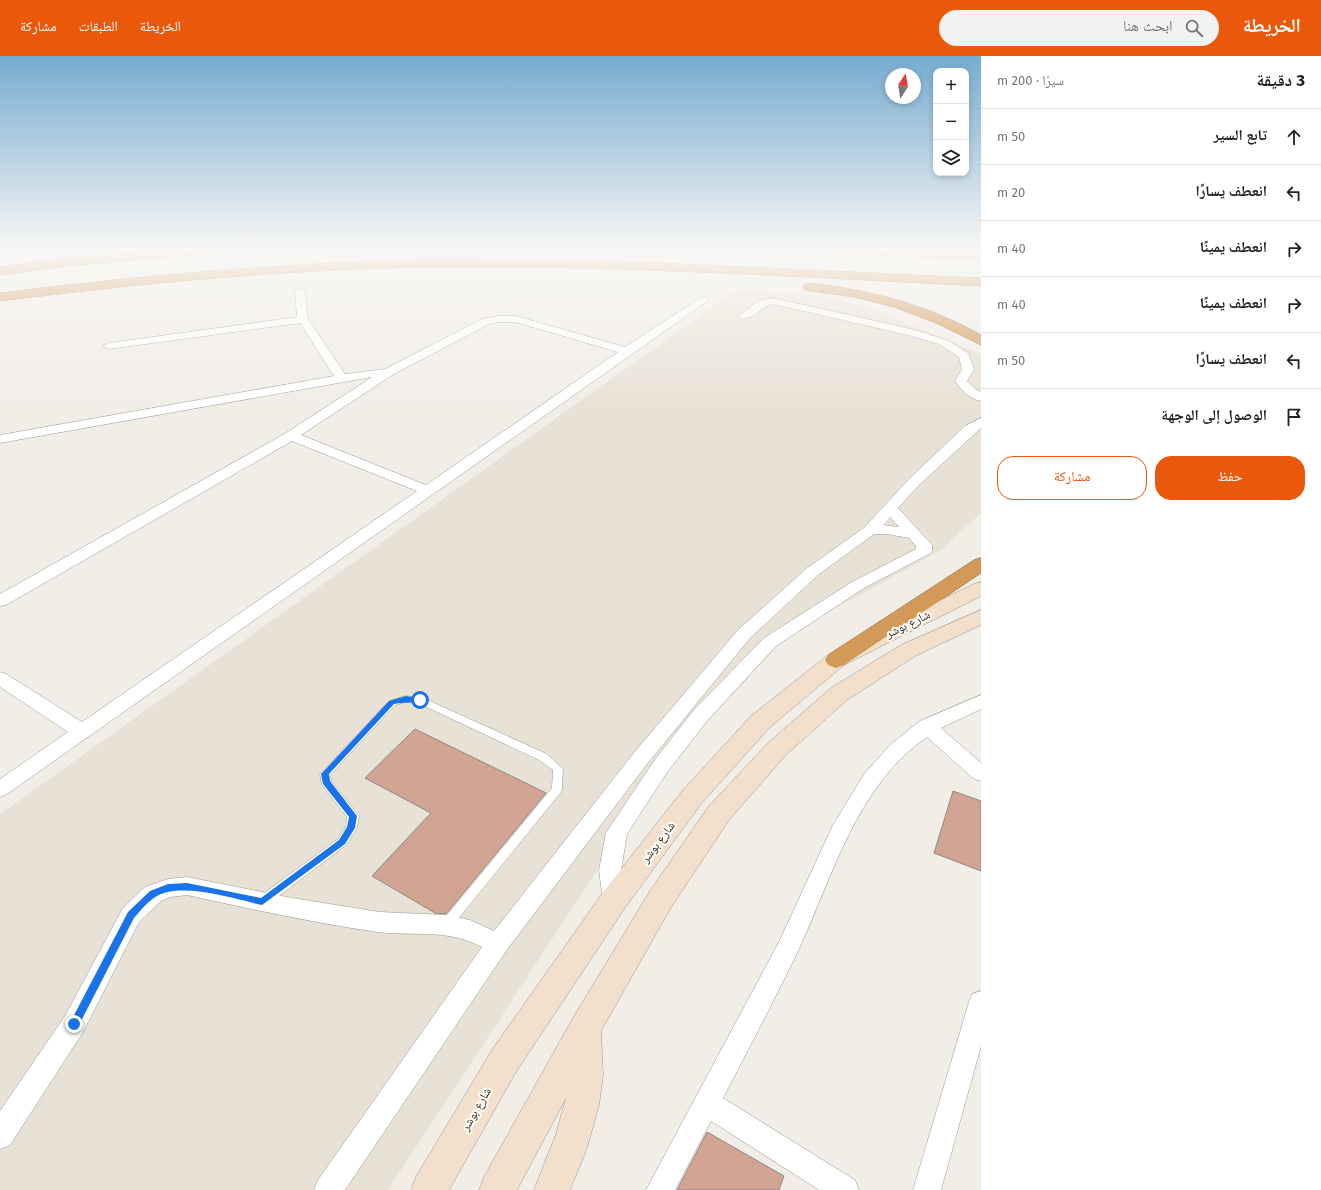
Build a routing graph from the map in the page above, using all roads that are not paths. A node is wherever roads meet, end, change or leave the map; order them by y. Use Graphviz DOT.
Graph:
graph roads {
  1 [pos="301,302"];
  2 [pos="701,302"];
  3 [pos="768,302"];
  4 [pos="777,302"];
  5 [pos="884,302"];
  6 [pos="744,316"];
  7 [pos="303,319"];
  8 [pos="981,341"];
  9 [pos="109,346"];
  10 [pos="627,351"];
  11 [pos="390,371"];
  12 [pos="342,378"];
  13 [pos="981,397"];
  14 [pos="981,422"];
  15 [pos="291,436"];
  16 [pos="0,439"];
  17 [pos="427,490"];
  18 [pos="890,508"];
  19 [pos="870,530"];
  20 [pos="912,534"];
  21 [pos="981,564"];
  22 [pos="981,588"];
  23 [pos="0,601"];
  24 [pos="981,617"];
  25 [pos="836,660"];
  26 [pos="0,678"];
  27 [pos="981,700"];
  28 [pos="927,726"];
  29 [pos="81,731"];
  30 [pos="981,774"];
  31 [pos="0,789"];
  32 [pos="614,900"];
  33 [pos="262,902"];
  34 [pos="446,926"];
  35 [pos="498,944"];
  36 [pos="980,1014"];
  37 [pos="585,1029"];
  38 [pos="706,1102"];
  39 [pos="0,1135"];
  40 [pos="328,1190"];
  41 [pos="429,1190"];
  42 [pos="497,1190"];
  43 [pos="552,1190"];
  44 [pos="660,1190"];
  45 [pos="845,1190"];
  46 [pos="927,1190"];
  1 -- 7 [label="street"];
  2 -- 10 [label="street"];
  3 -- 6 [label="street"];
  4 -- 13 [label="street"];
  5 -- 8 [label="highway"];
  7 -- 9 [label="street"];
  7 -- 12 [label="street"];
  10 -- 11 [label="street"];
  10 -- 17 [label="street"];
  11 -- 12 [label="street"];
  11 -- 15 [label="street"];
  12 -- 16 [label="street"];
  14 -- 18 [label="street"];
  15 -- 17 [label="street"];
  15 -- 23 [label="street"];
  17 -- 29 [label="street"];
  18 -- 19 [label="street"];
  18 -- 20 [label="street"];
  19 -- 20 [label="street"];
  19 -- 35 [label="street"];
  20 -- 32 [label="street"];
  21 -- 25 [label="highway"];
  22 -- 25 [label="main road, شارع بوشر"];
  24 -- 37 [label="main road"];
  25 -- 32 [label="main road, شارع بوشر"];
  26 -- 29 [label="street"];
  27 -- 28 [label="street"];
  28 -- 30 [label="street"];
  28 -- 38 [label="street"];
  29 -- 31 [label="street"];
  32 -- 41 [label="main road, شارع بوشر"];
  33 -- 34 [label="street"];
  33 -- 34 [label="lane"];
  33 -- 39 [label="street"];
  34 -- 35 [label="street"];
  35 -- 40 [label="street"];
  36 -- 46 [label="street"];
  37 -- 42 [label="main road"];
  37 -- 43 [label="main road"];
  38 -- 44 [label="street"];
  38 -- 45 [label="street"];
}
